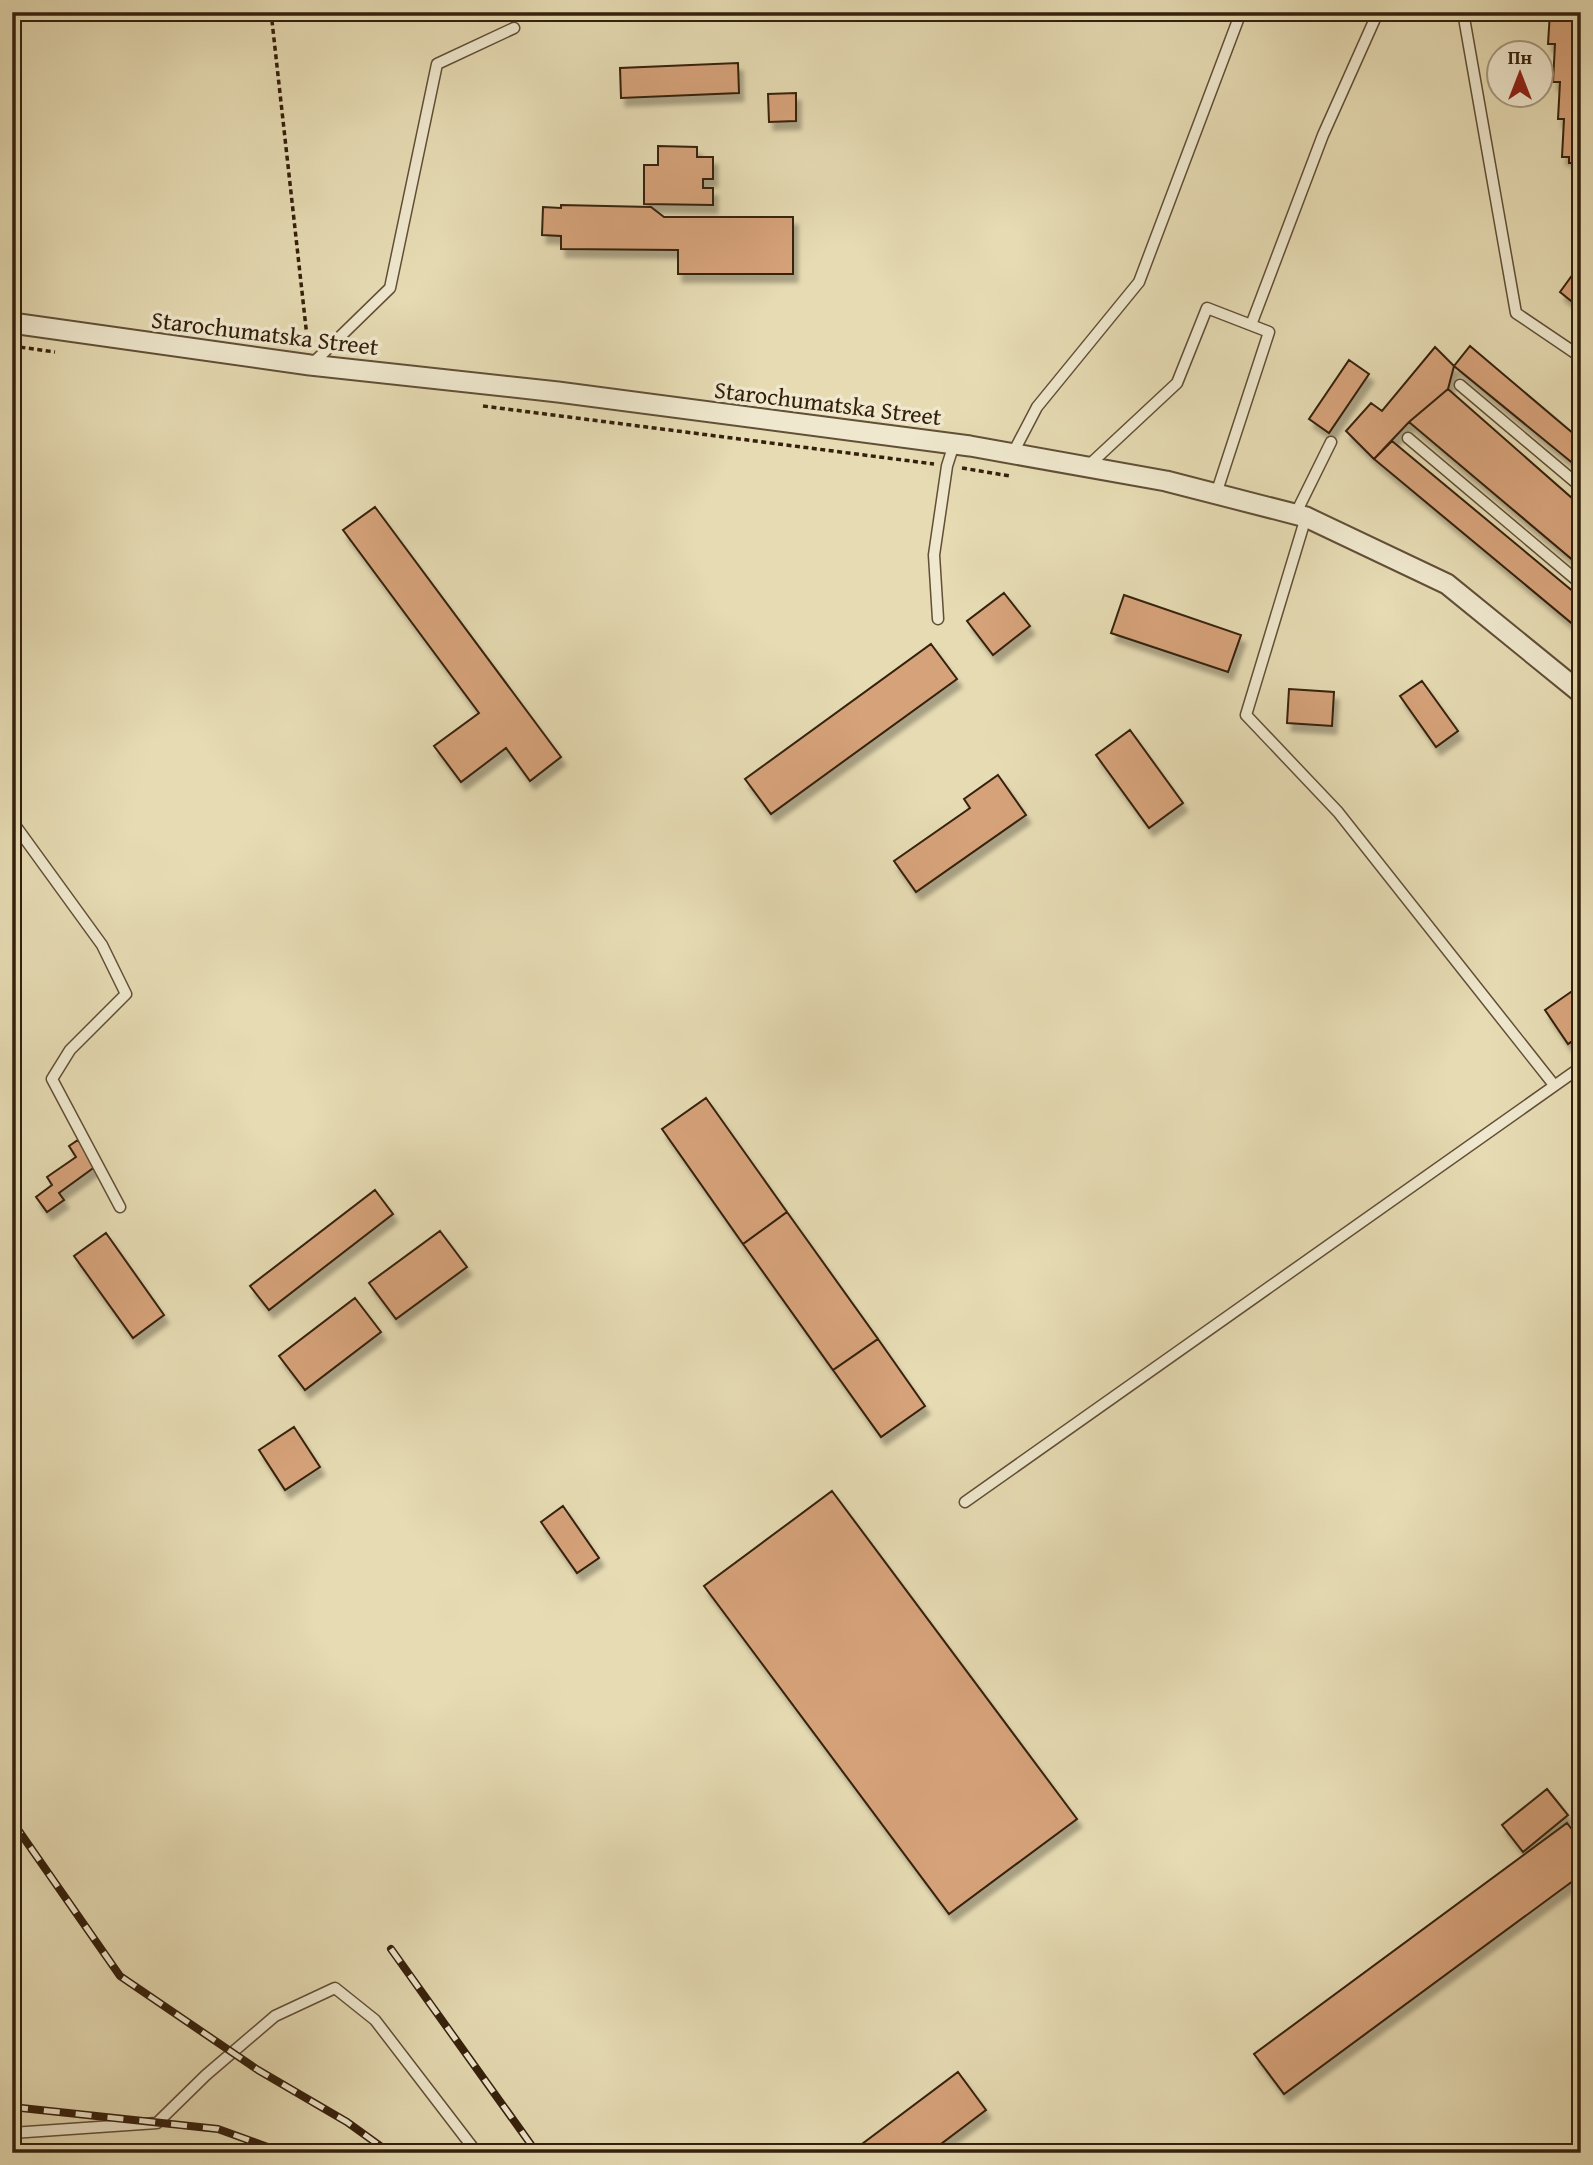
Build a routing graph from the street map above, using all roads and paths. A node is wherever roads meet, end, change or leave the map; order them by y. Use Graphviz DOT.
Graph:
graph roads {
  1 [pos="271,12"];
  2 [pos="1241,12"];
  3 [pos="1378,12"];
  4 [pos="1462,12"];
  5 [pos="514,28"];
  6 [pos="12,323"];
  7 [pos="1251,325"];
  8 [pos="12,346"];
  9 [pos="67,353"];
  10 [pos="1581,357"];
  11 [pos="310,365"];
  12 [pos="1461,385"];
  13 [pos="480,406"];
  14 [pos="1408,438"];
  15 [pos="1331,442"];
  16 [pos="954,444"];
  17 [pos="1013,453"];
  18 [pos="947,466"];
  19 [pos="1088,467"];
  20 [pos="1014,476"];
  21 [pos="1581,487"];
  22 [pos="1216,494"];
  23 [pos="1301,516"];
  24 [pos="1581,584"];
  25 [pos="938,619"];
  26 [pos="1581,693"];
  27 [pos="12,821"];
  28 [pos="1581,1067"];
  29 [pos="1554,1085"];
  30 [pos="120,1207"];
  31 [pos="965,1502"];
  32 [pos="12,2133"];
  33 [pos="477,2153"];
  1 -- 11 [label="path"];
  2 -- 17 [label="lane"];
  3 -- 7 [label="lane"];
  4 -- 10 [label="lane"];
  5 -- 11 [label="lane"];
  6 -- 11 [label="street, Starochumatska Street"];
  7 -- 19 [label="lane"];
  7 -- 22 [label="lane"];
  8 -- 9 [label="path"];
  11 -- 16 [label="street, Starochumatska Street"];
  12 -- 21 [label="lane"];
  13 -- 18 [label="path"];
  14 -- 24 [label="lane"];
  15 -- 23 [label="lane"];
  16 -- 17 [label="street, Starochumatska Street"];
  16 -- 18 [label="lane"];
  17 -- 19 [label="street, Starochumatska Street"];
  18 -- 20 [label="path"];
  18 -- 25 [label="lane"];
  19 -- 22 [label="street, Starochumatska Street"];
  22 -- 23 [label="street, Starochumatska Street"];
  23 -- 26 [label="street, Starochumatska Street"];
  23 -- 29 [label="lane"];
  27 -- 30 [label="lane"];
  28 -- 29 [label="lane"];
  29 -- 31 [label="lane"];
  32 -- 33 [label="lane"];
}
